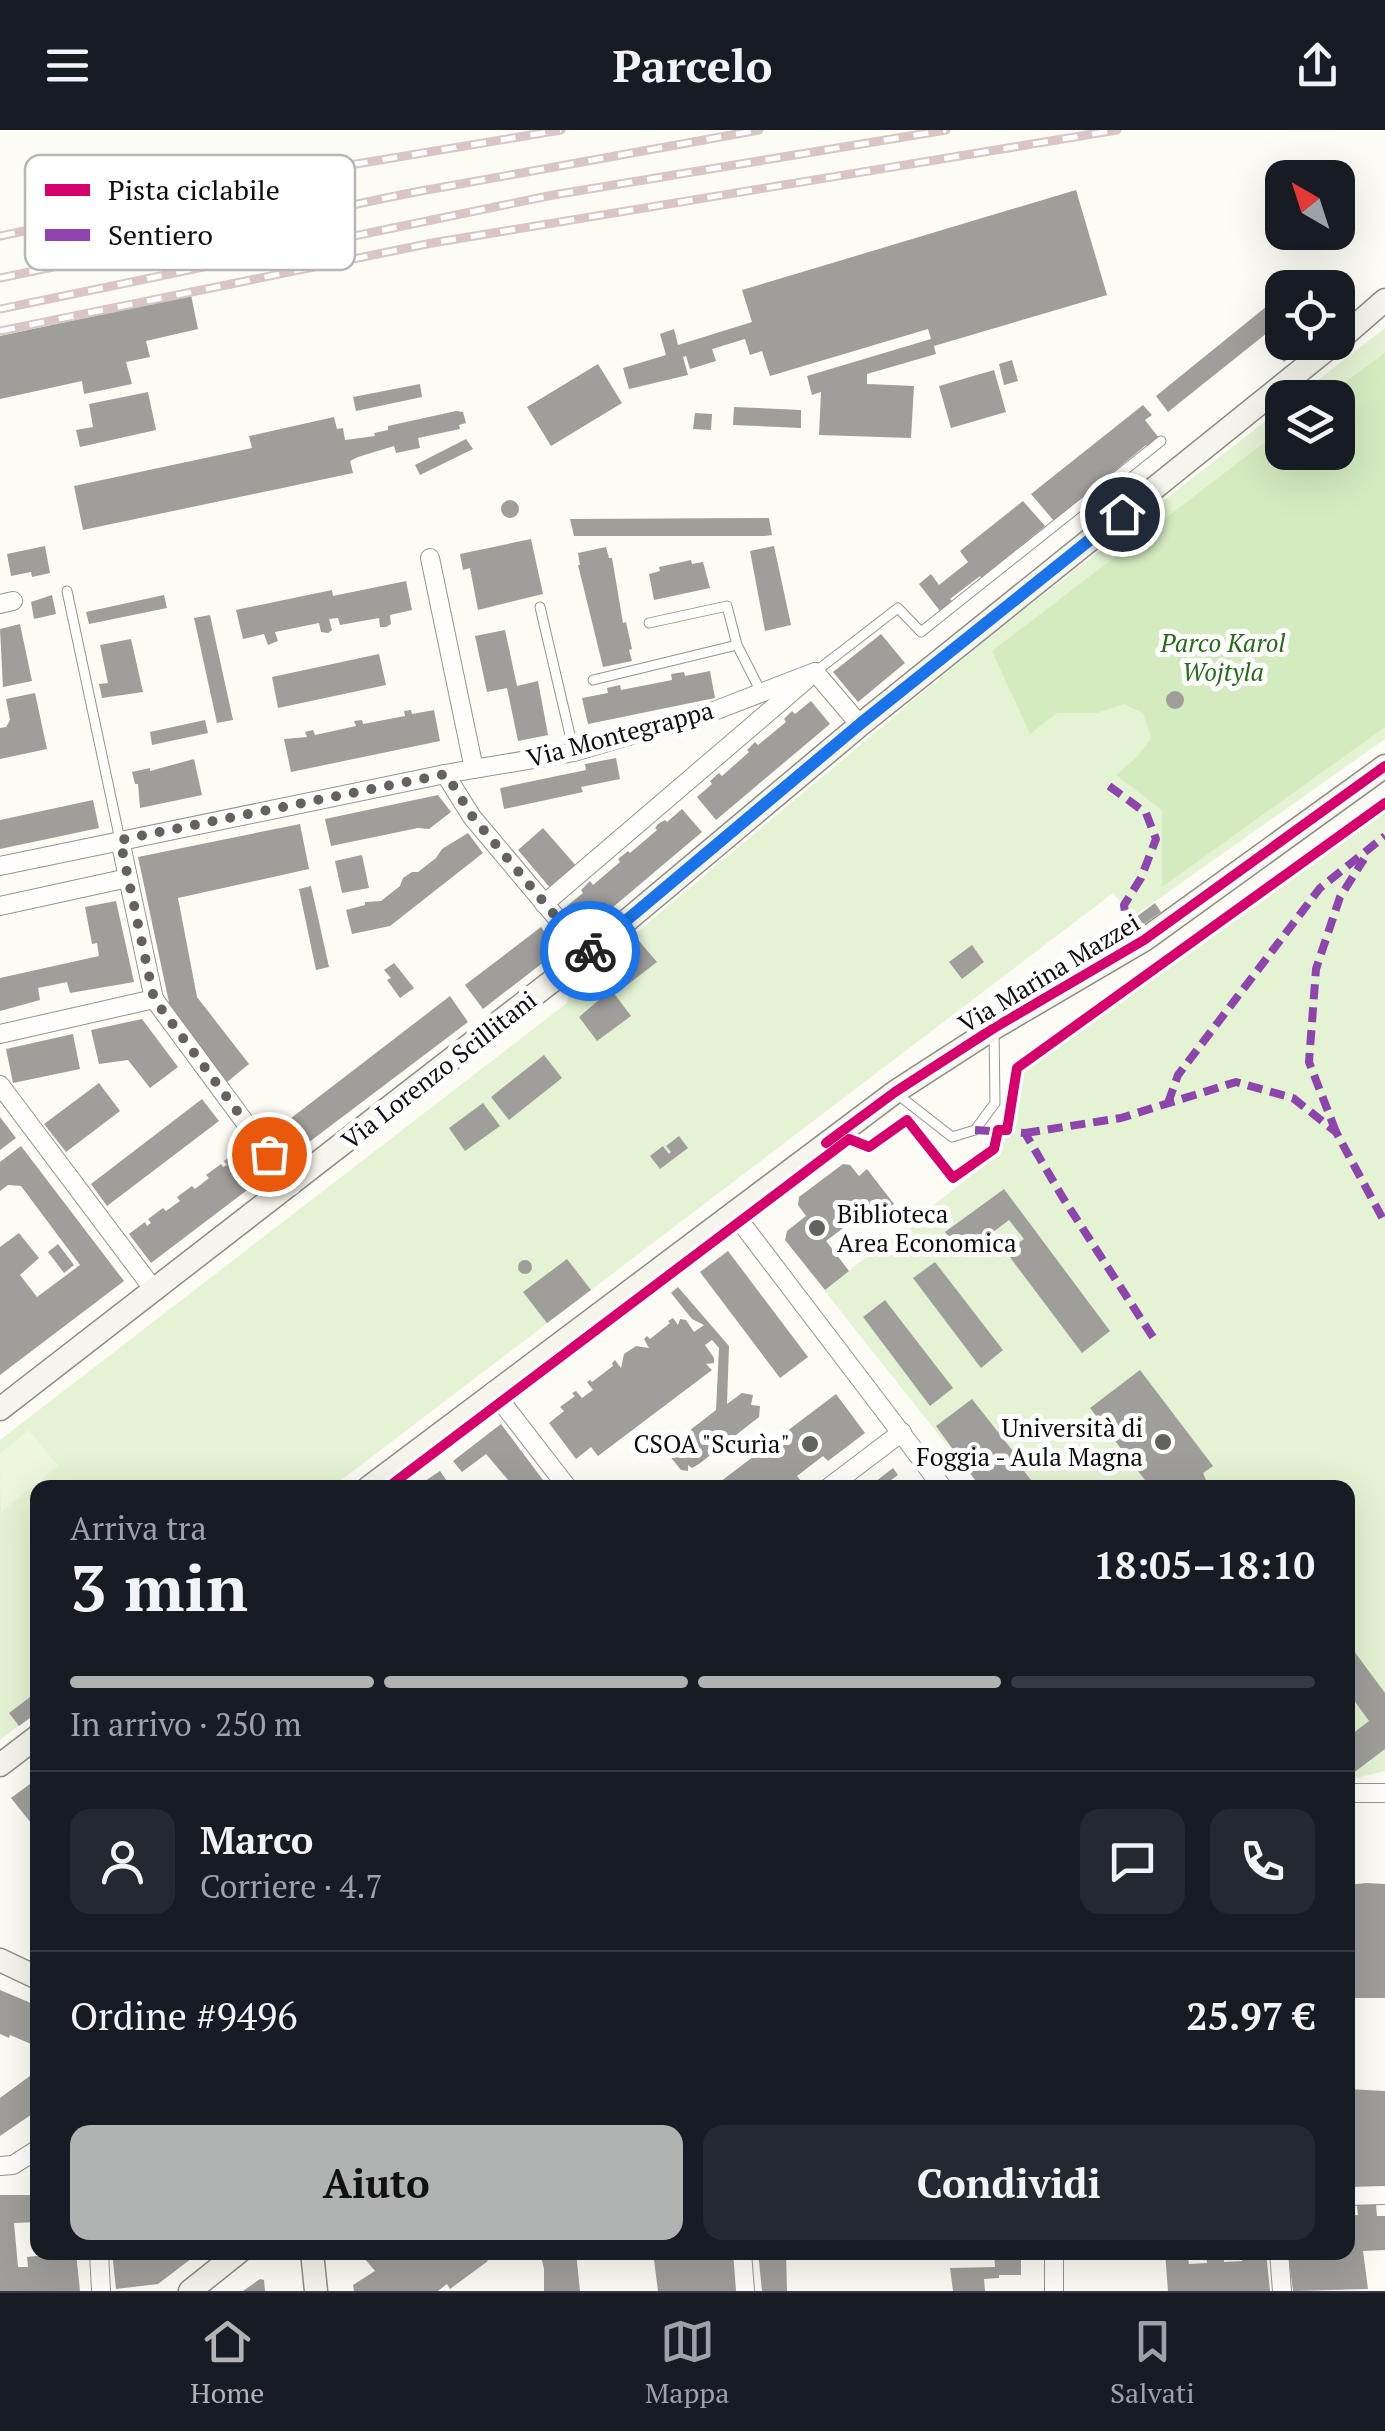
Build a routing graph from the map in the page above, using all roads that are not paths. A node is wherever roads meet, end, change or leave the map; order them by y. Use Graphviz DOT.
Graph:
graph roads {
  1 [pos="1380,308"];
  2 [pos="1355,327"];
  3 [pos="1314,360"];
  4 [pos="1161,441"];
  5 [pos="430,558"];
  6 [pos="67,591"];
  7 [pos="540,607"];
  8 [pos="649,623"];
  9 [pos="736,645"];
  10 [pos="815,672"];
  11 [pos="592,680"];
  12 [pos="761,692"];
  13 [pos="860,724"];
  14 [pos="574,752"];
  15 [pos="1385,766"];
  16 [pos="474,769"];
  17 [pos="446,774"];
  18 [pos="120,840"];
  19 [pos="0,866"];
  20 [pos="128,878"];
  21 [pos="544,904"];
  22 [pos="0,906"];
  23 [pos="587,954"];
  24 [pos="154,999"];
  25 [pos="994,1028"];
  26 [pos="0,1034"];
  27 [pos="0,1085"];
  28 [pos="895,1092"];
  29 [pos="292,1186"];
  30 [pos="733,1212"];
  31 [pos="154,1290"];
  32 [pos="493,1391"];
  33 [pos="0,1409"];
  34 [pos="902,1432"];
  35 [pos="378,1480"];
  36 [pos="562,1480"];
  37 [pos="839,1480"];
  38 [pos="937,1480"];
  39 [pos="30,1742"];
  40 [pos="0,1765"];
  41 [pos="1382,1792"];
  42 [pos="1355,1793"];
  43 [pos="0,1960"];
  44 [pos="30,1974"];
  45 [pos="30,2155"];
  46 [pos="0,2166"];
  47 [pos="1383,2195"];
  48 [pos="1355,2196"];
  49 [pos="99,2260"];
  50 [pos="228,2260"];
  51 [pos="313,2260"];
  52 [pos="743,2260"];
  53 [pos="1054,2260"];
  54 [pos="1280,2260"];
  55 [pos="101,2291"];
  56 [pos="190,2291"];
  57 [pos="316,2291"];
  58 [pos="745,2291"];
  59 [pos="1054,2291"];
  60 [pos="1282,2291"];
  1 -- 2 [label="street, Via Lorenzo Scillitani"];
  3 -- 13 [label="street, Via Lorenzo Scillitani"];
  4 -- 10 [label="lane"];
  5 -- 16 [label="street"];
  6 -- 18 [label="lane"];
  7 -- 14 [label="lane"];
  8 -- 9 [label="lane"];
  9 -- 11 [label="lane"];
  9 -- 12 [label="lane"];
  10 -- 12 [label="street, Via Montegrappa"];
  10 -- 13 [label="street"];
  10 -- 21 [label="street"];
  12 -- 14 [label="street, Via Montegrappa"];
  13 -- 23 [label="street, Via Lorenzo Scillitani"];
  14 -- 16 [label="street, Via Montegrappa"];
  15 -- 25 [label="street, Via Marina Mazzei"];
  16 -- 17 [label="street, Via Montegrappa"];
  17 -- 18 [label="street, Via Montegrappa"];
  17 -- 21 [label="street"];
  18 -- 19 [label="street, Via Montegrappa"];
  18 -- 20 [label="street"];
  20 -- 22 [label="street"];
  20 -- 24 [label="street"];
  21 -- 23 [label="street"];
  23 -- 29 [label="street, Via Lorenzo Scillitani"];
  24 -- 26 [label="street"];
  24 -- 29 [label="street"];
  25 -- 28 [label="street, Via Marina Mazzei"];
  25 -- 28 [label="lane"];
  27 -- 31 [label="street"];
  28 -- 30 [label="street, Via Marina Mazzei"];
  29 -- 31 [label="street, Via Lorenzo Scillitani"];
  30 -- 32 [label="street, Via Marina Mazzei"];
  30 -- 34 [label="street"];
  31 -- 33 [label="street, Via Lorenzo Scillitani"];
  32 -- 35 [label="street, Via Marina Mazzei"];
  32 -- 36 [label="street"];
  34 -- 37 [label="street"];
  34 -- 38 [label="street"];
  39 -- 40 [label="street"];
  41 -- 42 [label="street"];
  43 -- 44 [label="street"];
  45 -- 46 [label="street"];
  47 -- 48 [label="street"];
  49 -- 55 [label="street"];
  50 -- 56 [label="street"];
  51 -- 57 [label="street"];
  52 -- 58 [label="street"];
  53 -- 59 [label="street"];
  54 -- 60 [label="street"];
}
